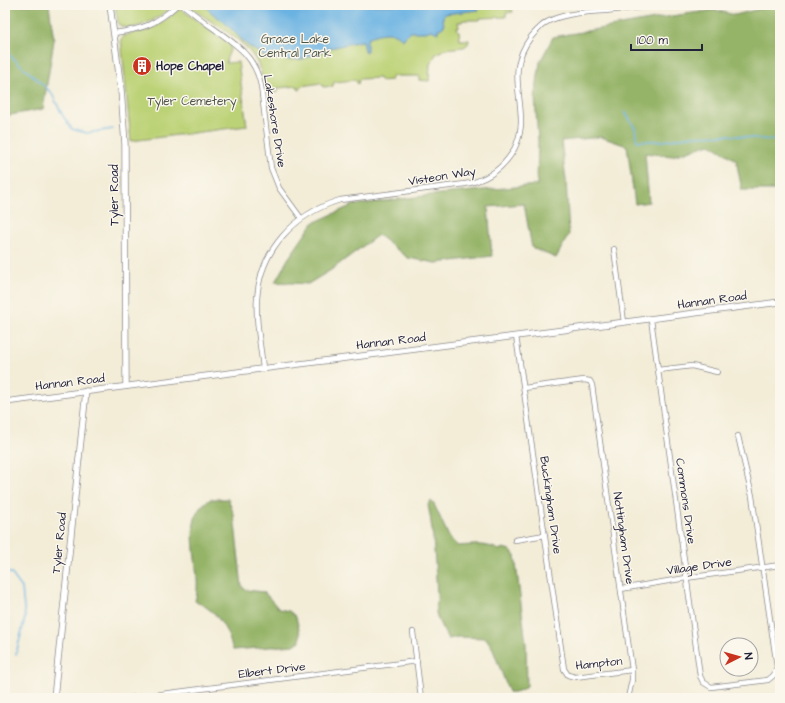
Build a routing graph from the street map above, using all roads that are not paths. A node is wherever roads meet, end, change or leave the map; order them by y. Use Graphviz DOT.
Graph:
graph roads {
  1 [pos="110,5"];
  2 [pos="177,5"];
  3 [pos="183,5"];
  4 [pos="659,5"];
  5 [pos="114,33"];
  6 [pos="301,218"];
  7 [pos="614,249"];
  8 [pos="780,302"];
  9 [pos="651,319"];
  10 [pos="624,322"];
  11 [pos="516,336"];
  12 [pos="263,368"];
  13 [pos="658,370"];
  14 [pos="717,372"];
  15 [pos="126,386"];
  16 [pos="524,388"];
  17 [pos="86,391"];
  18 [pos="5,402"];
  19 [pos="738,436"];
  20 [pos="545,536"];
  21 [pos="515,540"];
  22 [pos="780,565"];
  23 [pos="762,567"];
  24 [pos="686,578"];
  25 [pos="621,589"];
  26 [pos="413,632"];
  27 [pos="417,661"];
  28 [pos="632,670"];
  29 [pos="568,675"];
  30 [pos="169,695"];
  31 [pos="54,698"];
  32 [pos="131,698"];
  33 [pos="421,698"];
  34 [pos="628,698"];
  1 -- 5 [label="street, Tyler Road"];
  2 -- 5 [label="street"];
  3 -- 6 [label="street, Lakeshore Drive"];
  4 -- 6 [label="street, Visteon Way"];
  5 -- 15 [label="street, Tyler Road"];
  6 -- 12 [label="street, Visteon Way"];
  7 -- 10 [label="street"];
  8 -- 9 [label="street, Hannan Road"];
  9 -- 10 [label="street, Hannan Road"];
  9 -- 13 [label="street, Commons Drive"];
  10 -- 11 [label="street, Hannan Road"];
  11 -- 12 [label="street, Hannan Road"];
  11 -- 16 [label="street, Buckingham Drive"];
  12 -- 15 [label="street, Hannan Road"];
  13 -- 14 [label="street"];
  13 -- 24 [label="street, Commons Drive"];
  15 -- 17 [label="street, Hannan Road"];
  16 -- 20 [label="street, Buckingham Drive"];
  16 -- 25 [label="street, Nottingham Drive"];
  17 -- 18 [label="street, Hannan Road"];
  17 -- 31 [label="street, Tyler Road"];
  19 -- 23 [label="street"];
  20 -- 21 [label="street"];
  20 -- 29 [label="street, Buckingham Drive"];
  22 -- 23 [label="street, Village Drive"];
  23 -- 24 [label="street, Village Drive"];
  23 -- 24 [label="street, Commons Drive"];
  24 -- 25 [label="street, Village Drive"];
  25 -- 28 [label="street, Nottingham Drive"];
  26 -- 27 [label="street"];
  27 -- 30 [label="street, Elbert Drive"];
  27 -- 33 [label="street"];
  28 -- 29 [label="street, Hampton"];
  28 -- 34 [label="street, Nottingham Drive"];
  30 -- 32 [label="street, Elbert Drive"];
}
